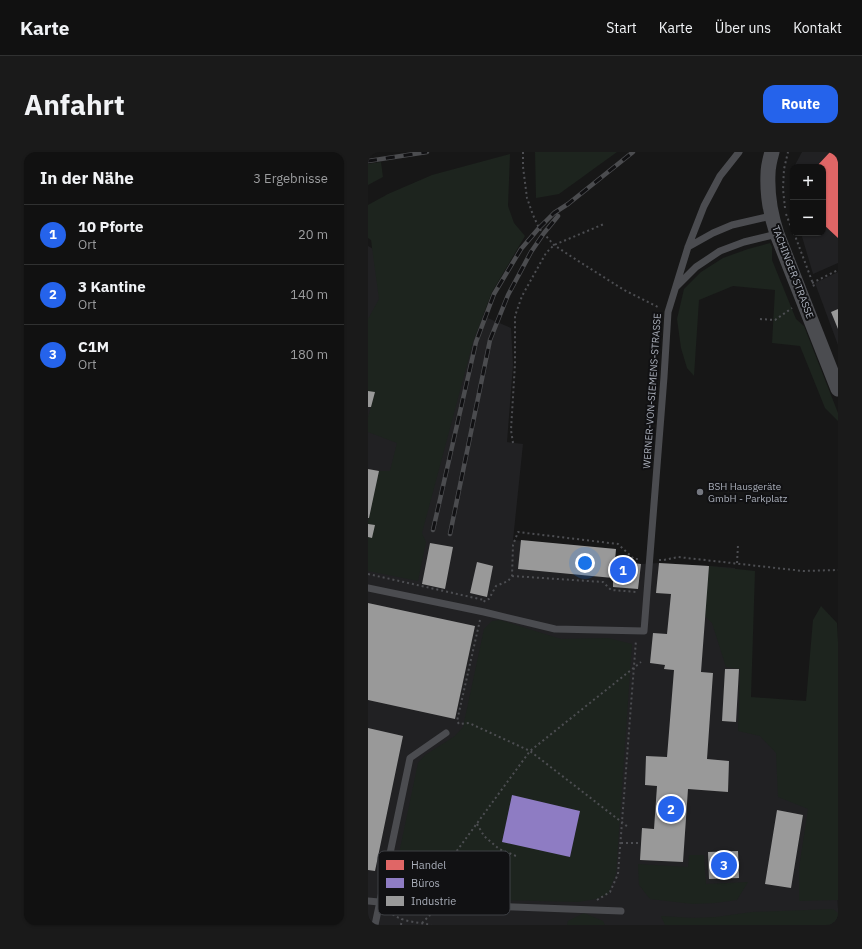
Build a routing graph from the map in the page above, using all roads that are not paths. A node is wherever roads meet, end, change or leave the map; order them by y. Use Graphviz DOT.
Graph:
graph roads {
  1 [pos="739,152"];
  2 [pos="772,152"];
  3 [pos="771,216"];
  4 [pos="777,234"];
  5 [pos="688,247"];
  6 [pos="674,289"];
  7 [pos="838,389"];
  8 [pos="368,588"];
  9 [pos="446,733"];
  10 [pos="390,851"];
  11 [pos="368,901"];
  12 [pos="378,902"];
  13 [pos="510,907"];
  14 [pos="378,908"];
  15 [pos="621,912"];
  16 [pos="375,925"];
  1 -- 5 [label="lane, WERNER-VON-SIEMENS-STRASSE"];
  2 -- 3 [label="street, TACHINGER STRASSE"];
  3 -- 4 [label="street, TACHINGER STRASSE"];
  3 -- 5 [label="lane"];
  4 -- 6 [label="lane"];
  4 -- 7 [label="street, TACHINGER STRASSE"];
  5 -- 6 [label="lane, WERNER-VON-SIEMENS-STRASSE"];
  6 -- 8 [label="lane, WERNER-VON-SIEMENS-STRASSE"];
  9 -- 10 [label="lane"];
  11 -- 12 [label="lane"];
  13 -- 15 [label="lane"];
  14 -- 16 [label="lane"];
}
